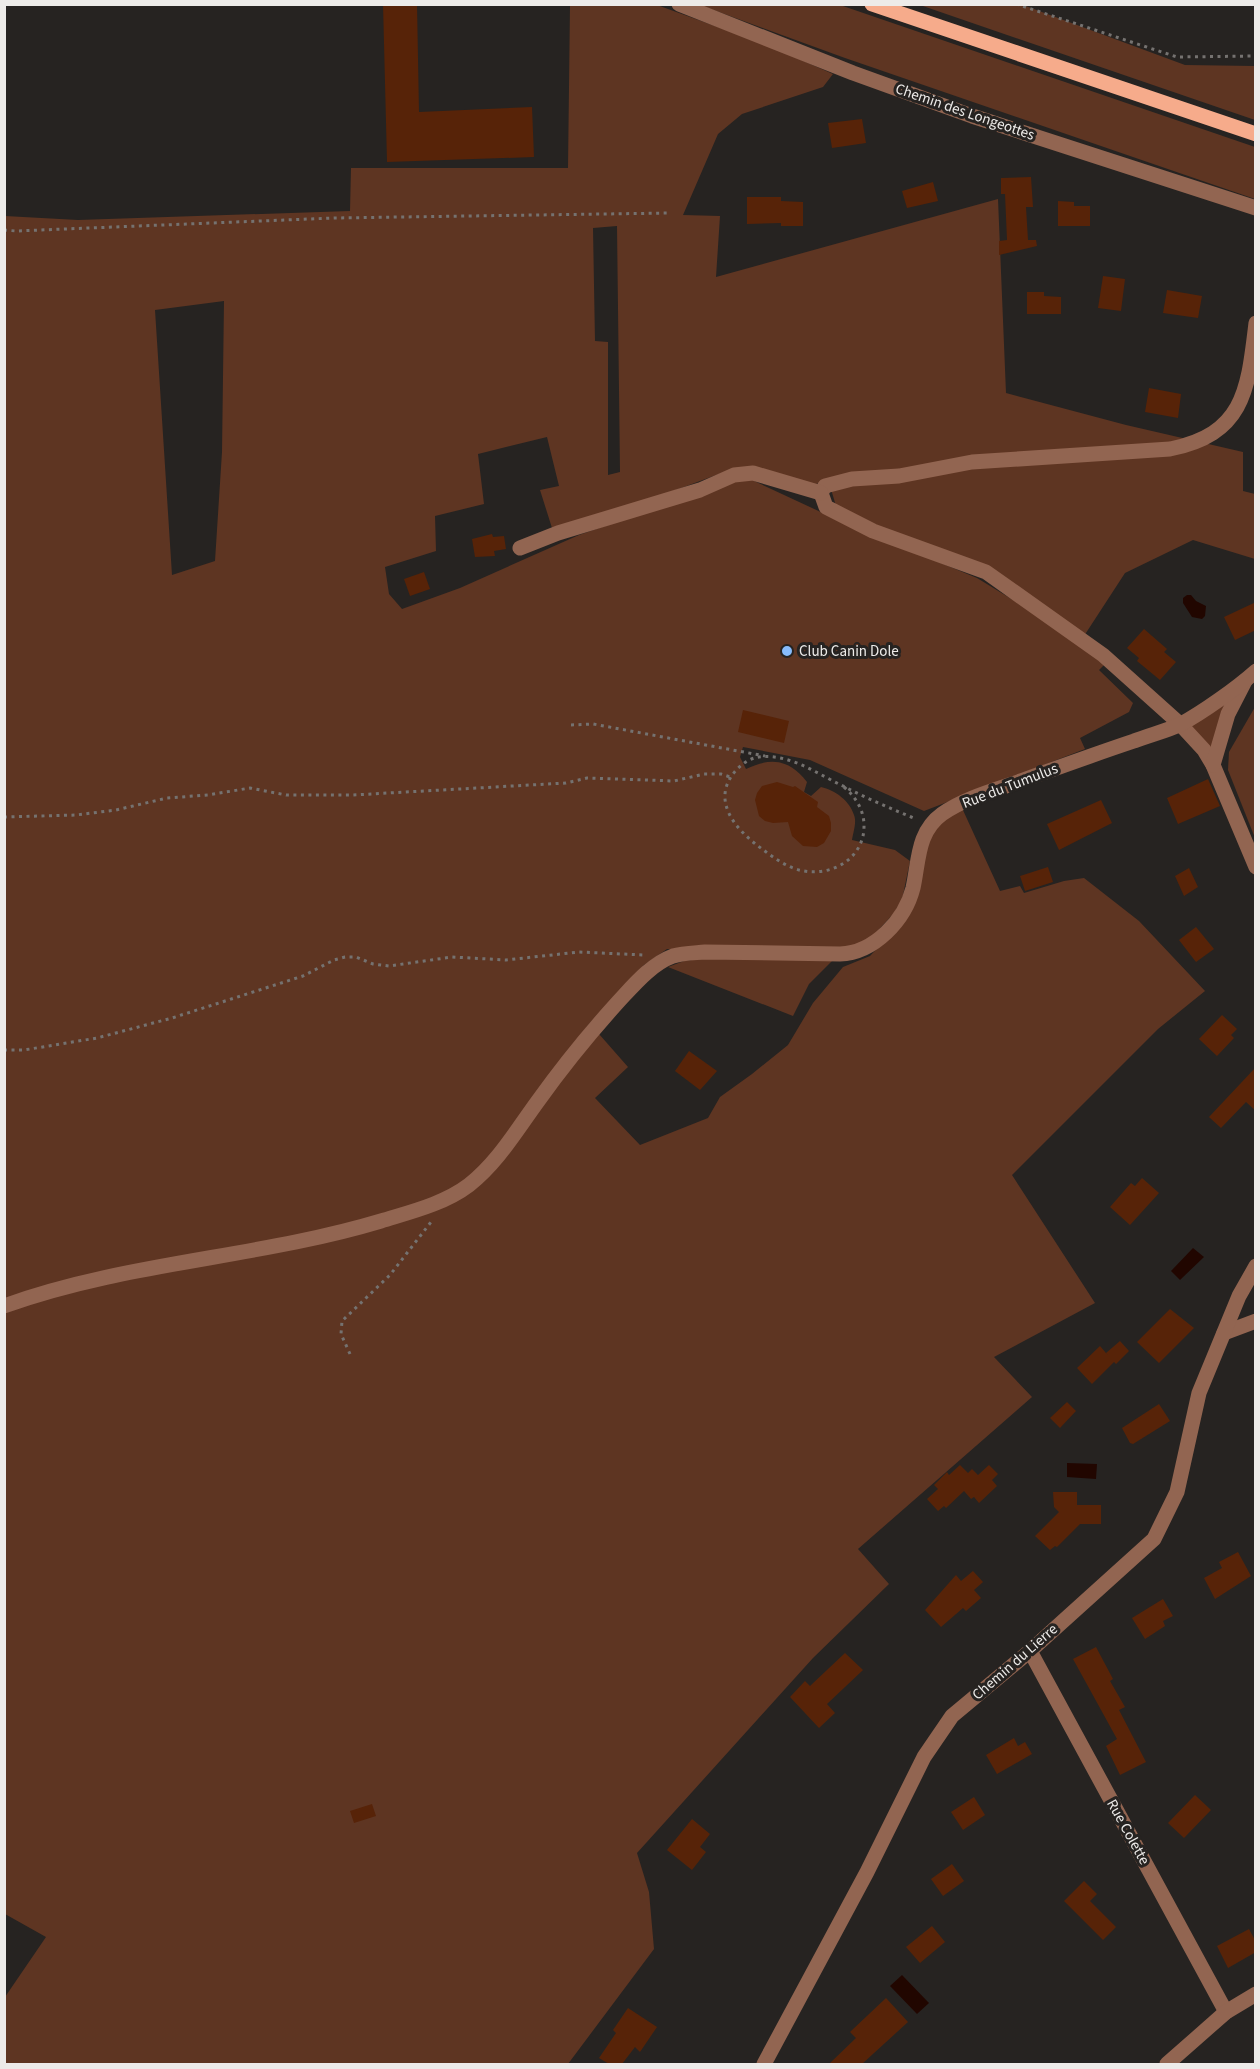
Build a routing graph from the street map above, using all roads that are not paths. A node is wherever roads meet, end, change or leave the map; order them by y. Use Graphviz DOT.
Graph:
graph roads {
  1 [pos="679,4"];
  2 [pos="872,4"];
  3 [pos="1256,134"];
  4 [pos="1256,208"];
  5 [pos="1256,322"];
  6 [pos="821,493"];
  7 [pos="520,548"];
  8 [pos="1250,676"];
  9 [pos="1180,724"];
  10 [pos="1213,765"];
  11 [pos="1256,867"];
  12 [pos="1256,1266"];
  13 [pos="4,1306"];
  14 [pos="1256,1321"];
  15 [pos="1224,1333"];
  16 [pos="1029,1651"];
  17 [pos="1256,1995"];
  18 [pos="1226,2012"];
  19 [pos="764,2064"];
  20 [pos="1167,2064"];
  1 -- 4 [label="street, Chemin des Longeottes"];
  2 -- 3 [label="main road"];
  5 -- 6 [label="street"];
  6 -- 7 [label="street"];
  6 -- 9 [label="street"];
  8 -- 9 [label="street, Rue du Tumulus"];
  8 -- 10 [label="street"];
  9 -- 10 [label="street"];
  9 -- 13 [label="street, Rue du Tumulus"];
  10 -- 11 [label="street"];
  12 -- 15 [label="street, Chemin du Lierre"];
  14 -- 15 [label="street"];
  15 -- 16 [label="street, Chemin du Lierre"];
  16 -- 18 [label="street, Rue Colette"];
  16 -- 19 [label="street, Chemin du Lierre"];
  17 -- 18 [label="street"];
  18 -- 20 [label="street"];
}
